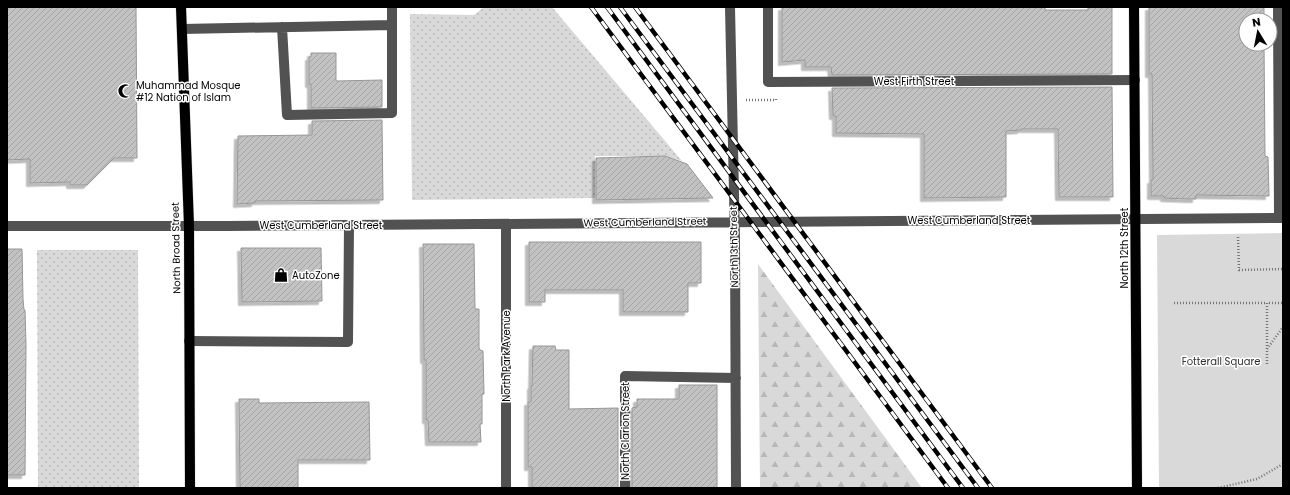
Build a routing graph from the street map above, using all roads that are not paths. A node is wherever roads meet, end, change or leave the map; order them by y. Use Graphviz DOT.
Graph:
graph roads {
  1 [pos="182,7"];
  2 [pos="392,7"];
  3 [pos="730,7"];
  4 [pos="768,7"];
  5 [pos="1134,7"];
  6 [pos="1278,7"];
  7 [pos="392,25"];
  8 [pos="282,27"];
  9 [pos="182,29"];
  10 [pos="1135,80"];
  11 [pos="1281,218"];
  12 [pos="1135,219"];
  13 [pos="734,222"];
  14 [pos="506,224"];
  15 [pos="349,225"];
  16 [pos="7,226"];
  17 [pos="188,226"];
  18 [pos="189,341"];
  19 [pos="736,378"];
  20 [pos="190,488"];
  21 [pos="506,488"];
  22 [pos="625,488"];
  23 [pos="736,488"];
  24 [pos="1138,488"];
  1 -- 9 [label="main road, North Broad Street"];
  2 -- 7 [label="street"];
  3 -- 13 [label="street, North 13th Street"];
  4 -- 10 [label="street, West Firth Street"];
  5 -- 10 [label="main road, North 12th Street"];
  6 -- 11 [label="street"];
  7 -- 8 [label="street"];
  7 -- 8 [label="street"];
  8 -- 9 [label="street"];
  9 -- 17 [label="main road, North Broad Street"];
  10 -- 12 [label="main road, North 12th Street"];
  11 -- 12 [label="street, West Cumberland Street"];
  12 -- 13 [label="street, West Cumberland Street"];
  12 -- 24 [label="main road, North 12th Street"];
  13 -- 14 [label="street, West Cumberland Street"];
  13 -- 19 [label="street, North 13th Street"];
  14 -- 15 [label="street, West Cumberland Street"];
  14 -- 21 [label="street, North Park Avenue"];
  15 -- 17 [label="street, West Cumberland Street"];
  15 -- 18 [label="street"];
  16 -- 17 [label="street, West Cumberland Street"];
  17 -- 18 [label="main road, North Broad Street"];
  18 -- 20 [label="main road, North Broad Street"];
  19 -- 22 [label="street, North Clarion Street"];
  19 -- 23 [label="street, North 13th Street"];
}
